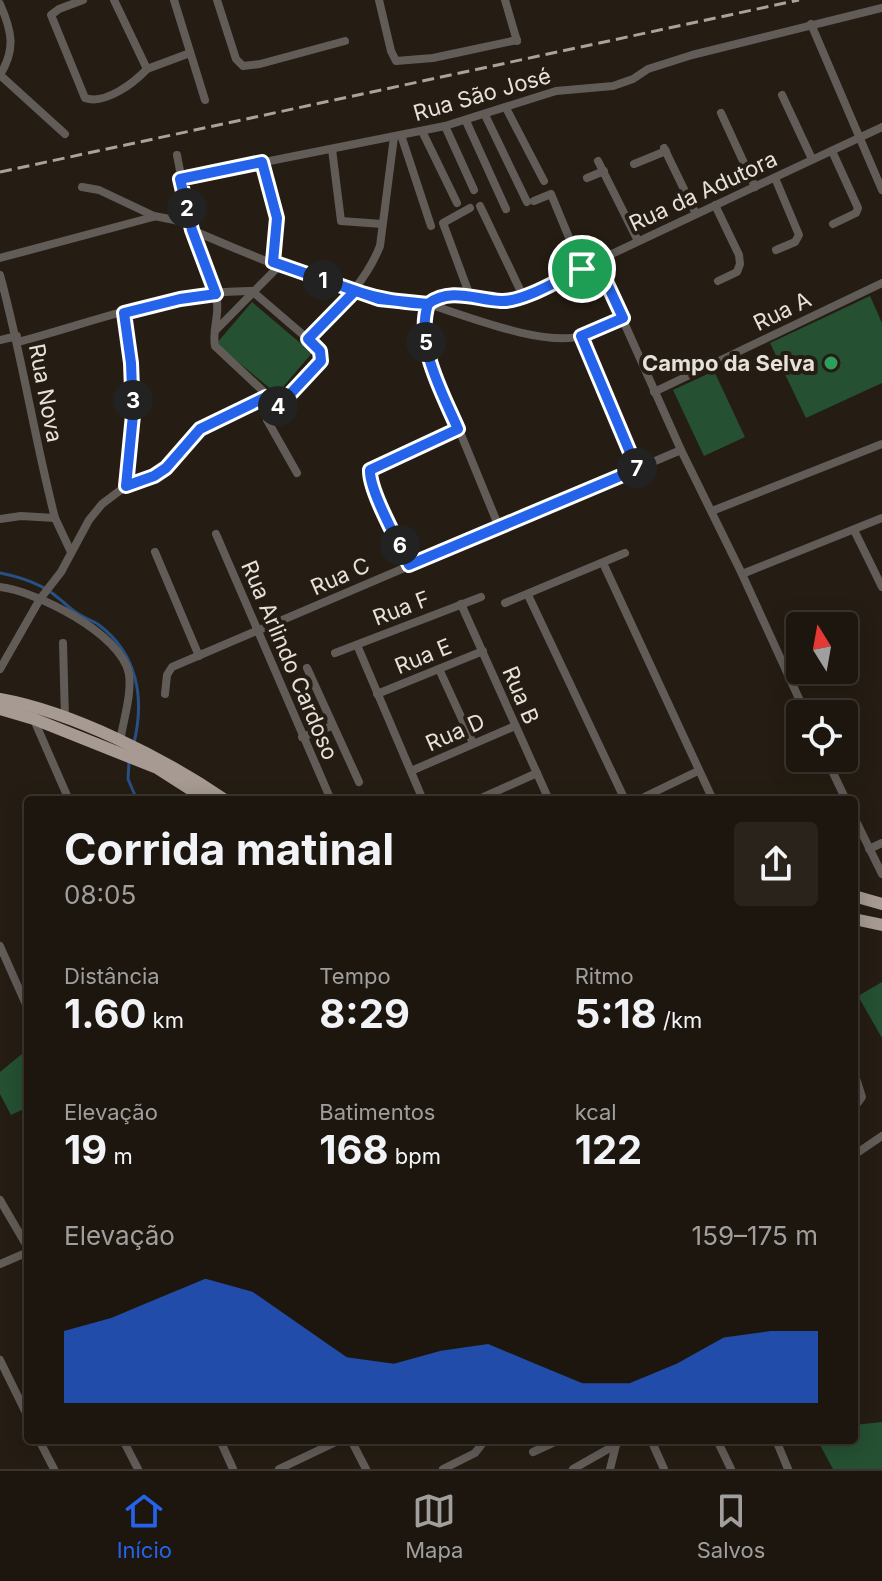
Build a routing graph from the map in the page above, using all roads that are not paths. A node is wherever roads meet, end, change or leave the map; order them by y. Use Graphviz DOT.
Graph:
graph roads {
  1 [pos="83,0"];
  2 [pos="114,0"];
  3 [pos="174,0"];
  4 [pos="217,0"];
  5 [pos="379,0"];
  6 [pos="505,0"];
  7 [pos="0,4"];
  8 [pos="882,8"];
  9 [pos="811,24"];
  10 [pos="345,41"];
  11 [pos="190,53"];
  12 [pos="147,69"];
  13 [pos="0,75"];
  14 [pos="782,95"];
  15 [pos="205,100"];
  16 [pos="506,108"];
  17 [pos="721,113"];
  18 [pos="485,115"];
  19 [pos="466,121"];
  20 [pos="445,126"];
  21 [pos="882,127"];
  22 [pos="422,131"];
  23 [pos="65,134"];
  24 [pos="397,136"];
  25 [pos="859,139"];
  26 [pos="332,149"];
  27 [pos="832,151"];
  28 [pos="177,155"];
  29 [pos="812,159"];
  30 [pos="598,161"];
  31 [pos="262,162"];
  32 [pos="634,164"];
  33 [pos="604,171"];
  34 [pos="587,178"];
  35 [pos="775,178"];
  36 [pos="180,179"];
  37 [pos="544,181"];
  38 [pos="82,187"];
  39 [pos="755,187"];
  40 [pos="474,190"];
  41 [pos="882,190"];
  42 [pos="457,203"];
  43 [pos="715,205"];
  44 [pos="480,206"];
  45 [pos="470,208"];
  46 [pos="506,209"];
  47 [pos="696,214"];
  48 [pos="154,216"];
  49 [pos="382,224"];
  50 [pos="833,224"];
  51 [pos="191,226"];
  52 [pos="431,226"];
  53 [pos="638,241"];
  54 [pos="776,250"];
  55 [pos="0,258"];
  56 [pos="597,262"];
  57 [pos="276,264"];
  58 [pos="582,269"];
  59 [pos="0,275"];
  60 [pos="718,281"];
  61 [pos="882,283"];
  62 [pos="252,291"];
  63 [pos="355,291"];
  64 [pos="216,294"];
  65 [pos="470,296"];
  66 [pos="523,296"];
  67 [pos="428,304"];
  68 [pos="124,313"];
  69 [pos="623,318"];
  70 [pos="214,332"];
  71 [pos="581,336"];
  72 [pos="18,339"];
  73 [pos="308,339"];
  74 [pos="0,340"];
  75 [pos="654,392"];
  76 [pos="266,397"];
  77 [pos="279,406"];
  78 [pos="458,429"];
  79 [pos="882,444"];
  80 [pos="681,450"];
  81 [pos="637,469"];
  82 [pos="297,473"];
  83 [pos="126,486"];
  84 [pos="712,511"];
  85 [pos="55,518"];
  86 [pos="882,518"];
  87 [pos="0,519"];
  88 [pos="499,527"];
  89 [pos="854,530"];
  90 [pos="216,534"];
  91 [pos="71,552"];
  92 [pos="155,552"];
  93 [pos="625,553"];
  94 [pos="603,563"];
  95 [pos="409,565"];
  96 [pos="742,574"];
  97 [pos="0,587"];
  98 [pos="882,587"];
  99 [pos="528,595"];
  100 [pos="41,597"];
  101 [pos="481,597"];
  102 [pos="505,603"];
  103 [pos="461,604"];
  104 [pos="258,631"];
  105 [pos="63,643"];
  106 [pos="357,645"];
  107 [pos="483,651"];
  108 [pos="335,653"];
  109 [pos="199,656"];
  110 [pos="307,668"];
  111 [pos="0,669"];
  112 [pos="439,669"];
  113 [pos="165,694"];
  114 [pos="377,694"];
  115 [pos="0,699"];
  116 [pos="800,700"];
  117 [pos="0,709"];
  118 [pos="34,719"];
  119 [pos="65,719"];
  120 [pos="332,726"];
  121 [pos="515,726"];
  122 [pos="302,737"];
  123 [pos="473,743"];
  124 [pos="124,747"];
  125 [pos="141,756"];
  126 [pos="411,771"];
  127 [pos="698,771"];
  128 [pos="832,772"];
  129 [pos="537,773"];
  130 [pos="359,782"];
  131 [pos="67,796"];
  132 [pos="199,796"];
  133 [pos="219,796"];
  134 [pos="329,796"];
  135 [pos="421,796"];
  136 [pos="486,796"];
  137 [pos="547,796"];
  138 [pos="623,796"];
  139 [pos="646,796"];
  140 [pos="711,796"];
  141 [pos="843,796"];
  142 [pos="858,826"];
  143 [pos="882,843"];
  144 [pos="869,849"];
  145 [pos="882,874"];
  146 [pos="858,897"];
  147 [pos="882,904"];
  148 [pos="858,920"];
  149 [pos="882,925"];
  150 [pos="0,946"];
  151 [pos="24,1000"];
  152 [pos="882,1136"];
  153 [pos="858,1152"];
  154 [pos="0,1200"];
  155 [pos="24,1243"];
  156 [pos="24,1252"];
  157 [pos="0,1264"];
  158 [pos="0,1360"];
  159 [pos="24,1409"];
  160 [pos="41,1444"];
  161 [pos="125,1444"];
  162 [pos="222,1444"];
  163 [pos="332,1444"];
  164 [pos="353,1444"];
  165 [pos="483,1444"];
  166 [pos="550,1444"];
  167 [pos="614,1444"];
  168 [pos="616,1444"];
  169 [pos="653,1444"];
  170 [pos="719,1444"];
  171 [pos="778,1444"];
  172 [pos="533,1452"];
  173 [pos="54,1469"];
  174 [pos="138,1469"];
  175 [pos="233,1469"];
  176 [pos="279,1469"];
  177 [pos="366,1469"];
  178 [pos="443,1469"];
  179 [pos="573,1469"];
  180 [pos="610,1469"];
  181 [pos="664,1469"];
  182 [pos="731,1469"];
  183 [pos="788,1469"];
  1 -- 12 [label="street"];
  2 -- 12 [label="street"];
  3 -- 11 [label="street"];
  4 -- 10 [label="street"];
  5 -- 6 [label="street"];
  7 -- 13 [label="street"];
  8 -- 9 [label="street, Rua São José"];
  9 -- 16 [label="street, Rua São José"];
  9 -- 25 [label="street"];
  11 -- 12 [label="street"];
  11 -- 15 [label="street"];
  13 -- 23 [label="street"];
  14 -- 29 [label="street"];
  16 -- 18 [label="street, Rua São José"];
  16 -- 37 [label="street"];
  17 -- 39 [label="street"];
  18 -- 19 [label="street, Rua São José"];
  18 -- 58 [label="street"];
  19 -- 20 [label="street, Rua São José"];
  19 -- 46 [label="street"];
  20 -- 22 [label="street, Rua São José"];
  20 -- 40 [label="street"];
  21 -- 25 [label="street, Rua da Adutora"];
  22 -- 24 [label="street, Rua São José"];
  22 -- 42 [label="street"];
  24 -- 26 [label="street, Rua São José"];
  24 -- 49 [label="street"];
  24 -- 52 [label="street"];
  25 -- 27 [label="street, Rua da Adutora"];
  25 -- 41 [label="street"];
  26 -- 31 [label="street, Rua São José"];
  26 -- 49 [label="street"];
  27 -- 29 [label="street, Rua da Adutora"];
  27 -- 50 [label="street"];
  28 -- 36 [label="street"];
  29 -- 35 [label="street, Rua da Adutora"];
  30 -- 33 [label="street"];
  31 -- 36 [label="street, Rua São José"];
  31 -- 57 [label="street"];
  32 -- 47 [label="street"];
  33 -- 34 [label="street"];
  33 -- 53 [label="street"];
  35 -- 39 [label="street, Rua da Adutora"];
  35 -- 54 [label="street"];
  36 -- 51 [label="street"];
  38 -- 48 [label="street"];
  39 -- 43 [label="street, Rua da Adutora"];
  43 -- 47 [label="street, Rua da Adutora"];
  43 -- 60 [label="street"];
  44 -- 66 [label="street"];
  45 -- 65 [label="street"];
  47 -- 53 [label="street, Rua da Adutora"];
  48 -- 51 [label="street, Rua da Adutora"];
  48 -- 55 [label="street"];
  49 -- 63 [label="street"];
  51 -- 57 [label="street, Rua da Adutora"];
  51 -- 64 [label="street"];
  53 -- 56 [label="street, Rua da Adutora"];
  56 -- 58 [label="street, Rua da Adutora"];
  56 -- 69 [label="street"];
  57 -- 62 [label="street"];
  57 -- 63 [label="street, Rua da Adutora"];
  58 -- 66 [label="street, Rua da Adutora"];
  59 -- 72 [label="street, Rua Nova"];
  61 -- 75 [label="street, Rua A"];
  62 -- 64 [label="street"];
  62 -- 70 [label="street"];
  62 -- 73 [label="street"];
  63 -- 67 [label="street, Rua da Adutora"];
  63 -- 73 [label="street"];
  64 -- 68 [label="street"];
  64 -- 70 [label="street"];
  65 -- 66 [label="street, Rua da Adutora"];
  65 -- 67 [label="street, Rua da Adutora"];
  67 -- 71 [label="street"];
  67 -- 78 [label="street"];
  68 -- 72 [label="street"];
  68 -- 83 [label="street"];
  69 -- 71 [label="street"];
  69 -- 75 [label="street"];
  70 -- 76 [label="street"];
  71 -- 81 [label="street"];
  72 -- 74 [label="street"];
  72 -- 85 [label="street, Rua Nova"];
  73 -- 77 [label="street"];
  75 -- 80 [label="street"];
  76 -- 77 [label="street"];
  76 -- 83 [label="street"];
  77 -- 82 [label="street"];
  78 -- 88 [label="street"];
  78 -- 95 [label="street, Rua F"];
  79 -- 84 [label="street"];
  80 -- 81 [label="street, Rua C"];
  80 -- 84 [label="street"];
  81 -- 88 [label="street, Rua C"];
  83 -- 91 [label="street"];
  84 -- 96 [label="street"];
  85 -- 87 [label="street"];
  85 -- 91 [label="street, Rua Nova"];
  86 -- 89 [label="street"];
  88 -- 95 [label="street, Rua C"];
  89 -- 96 [label="street"];
  89 -- 98 [label="street"];
  90 -- 104 [label="street, Rua Arlindo Cardoso"];
  91 -- 100 [label="street"];
  92 -- 109 [label="street"];
  93 -- 94 [label="street"];
  94 -- 99 [label="street"];
  94 -- 127 [label="street"];
  95 -- 104 [label="street, Rua C"];
  96 -- 116 [label="street"];
  97 -- 100 [label="street"];
  99 -- 102 [label="street"];
  99 -- 138 [label="street"];
  100 -- 111 [label="street"];
  100 -- 124 [label="street"];
  101 -- 103 [label="street, Rua F"];
  103 -- 106 [label="street, Rua F"];
  103 -- 107 [label="street, Rua B"];
  104 -- 109 [label="street, Rua C"];
  104 -- 122 [label="street, Rua Arlindo Cardoso"];
  105 -- 119 [label="street"];
  106 -- 108 [label="street, Rua F"];
  106 -- 114 [label="street"];
  107 -- 112 [label="street, Rua E"];
  107 -- 121 [label="street, Rua B"];
  109 -- 113 [label="street, Rua C"];
  110 -- 120 [label="street"];
  112 -- 114 [label="street, Rua E"];
  112 -- 123 [label="street"];
  114 -- 126 [label="street"];
  115 -- 119 [label="main road"];
  117 -- 118 [label="main road"];
  118 -- 124 [label="main road"];
  118 -- 131 [label="street"];
  119 -- 124 [label="main road"];
  120 -- 122 [label="street"];
  120 -- 130 [label="street"];
  121 -- 123 [label="street, Rua D"];
  121 -- 129 [label="street, Rua B"];
  122 -- 134 [label="street, Rua Arlindo Cardoso"];
  123 -- 126 [label="street, Rua D"];
  124 -- 125 [label="main road"];
  125 -- 132 [label="main road"];
  125 -- 133 [label="main road"];
  126 -- 135 [label="street"];
  127 -- 139 [label="street"];
  127 -- 140 [label="street"];
  128 -- 141 [label="street"];
  129 -- 136 [label="street"];
  129 -- 137 [label="street, Rua B"];
  142 -- 144 [label="street"];
  143 -- 144 [label="street"];
  144 -- 145 [label="street"];
  146 -- 147 [label="main road"];
  148 -- 149 [label="main road"];
  150 -- 151 [label="street"];
  152 -- 153 [label="street"];
  154 -- 155 [label="street"];
  156 -- 157 [label="street"];
  158 -- 159 [label="street"];
  160 -- 173 [label="street"];
  161 -- 174 [label="street"];
  162 -- 175 [label="street"];
  163 -- 176 [label="street"];
  164 -- 177 [label="street"];
  165 -- 178 [label="street"];
  166 -- 172 [label="street"];
  167 -- 179 [label="street"];
  168 -- 180 [label="street"];
  169 -- 181 [label="street"];
  170 -- 182 [label="street"];
  171 -- 183 [label="street"];
}
